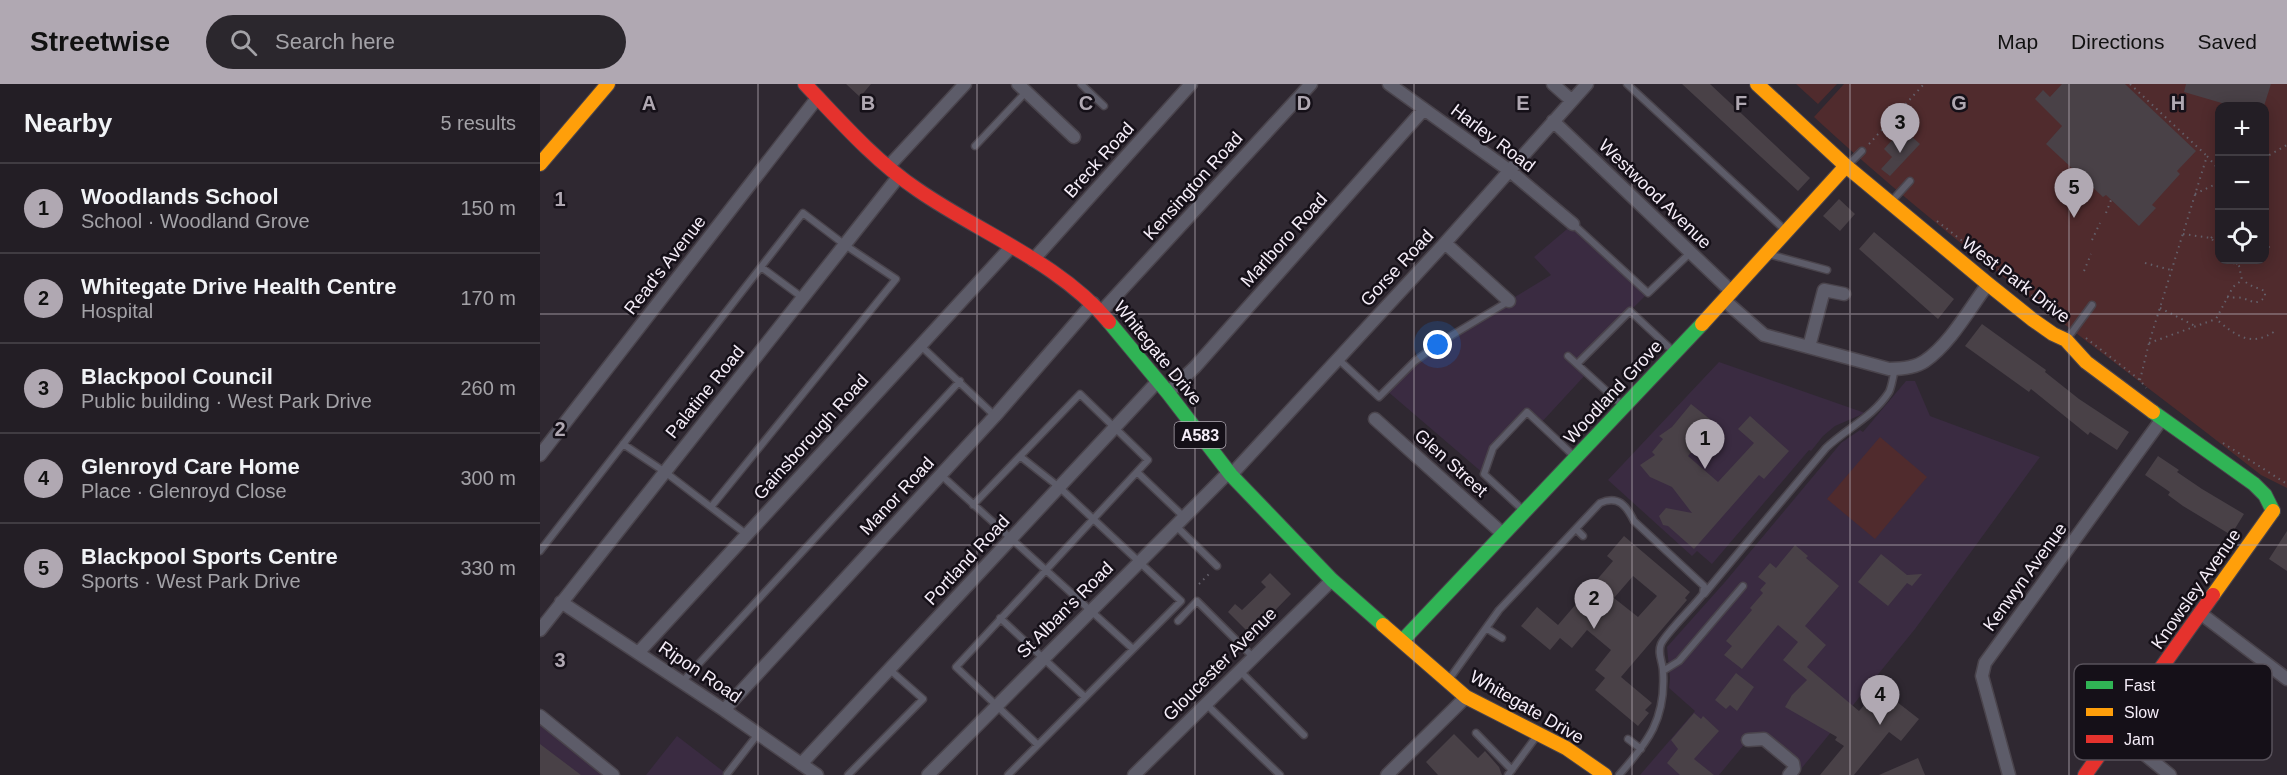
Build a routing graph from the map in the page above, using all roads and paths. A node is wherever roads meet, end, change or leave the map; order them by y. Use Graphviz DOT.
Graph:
graph roads {
  1 [pos="608,84"];
  2 [pos="805,84"];
  3 [pos="964,84"];
  4 [pos="1081,84"];
  5 [pos="1191,84"];
  6 [pos="1311,84"];
  7 [pos="1389,84"];
  8 [pos="1553,84"];
  9 [pos="1587,84"];
  10 [pos="1627,84"];
  11 [pos="1757,84"];
  12 [pos="1924,84"];
  13 [pos="2130,84"];
  14 [pos="1022,86"];
  15 [pos="818,97"];
  16 [pos="1571,100"];
  17 [pos="1104,106"];
  18 [pos="1424,109"];
  19 [pos="1553,121"];
  20 [pos="1074,137"];
  21 [pos="2287,145"];
  22 [pos="975,146"];
  23 [pos="1862,151"];
  24 [pos="2207,156"];
  25 [pos="2268,156"];
  26 [pos="540,164"];
  27 [pos="2215,165"];
  28 [pos="1846,166"];
  29 [pos="888,167"];
  30 [pos="1510,171"];
  31 [pos="900,177"];
  32 [pos="1910,181"];
  33 [pos="2215,185"];
  34 [pos="2195,195"];
  35 [pos="2112,200"];
  36 [pos="1890,203"];
  37 [pos="2106,213"];
  38 [pos="1929,215"];
  39 [pos="2100,223"];
  40 [pos="1573,225"];
  41 [pos="1787,232"];
  42 [pos="2183,234"];
  43 [pos="2215,234"];
  44 [pos="2211,238"];
  45 [pos="2092,240"];
  46 [pos="1445,243"];
  47 [pos="2215,243"];
  48 [pos="845,245"];
  49 [pos="1011,246"];
  50 [pos="1690,252"];
  51 [pos="1768,254"];
  52 [pos="2091,254"];
  53 [pos="1033,260"];
  54 [pos="2145,264"];
  55 [pos="2236,264"];
  56 [pos="761,267"];
  57 [pos="1827,270"];
  58 [pos="2084,271"];
  59 [pos="2172,271"];
  60 [pos="2242,280"];
  61 [pos="1988,284"];
  62 [pos="1844,294"];
  63 [pos="1728,296"];
  64 [pos="2227,297"];
  65 [pos="803,298"];
  66 [pos="1509,301"];
  67 [pos="2092,305"];
  68 [pos="1097,308"];
  69 [pos="2160,308"];
  70 [pos="2216,319"];
  71 [pos="2068,324"];
  72 [pos="2195,326"];
  73 [pos="2275,331"];
  74 [pos="2082,335"];
  75 [pos="2066,340"];
  76 [pos="2149,343"];
  77 [pos="920,344"];
  78 [pos="1809,347"];
  79 [pos="1675,353"];
  80 [pos="1568,356"];
  81 [pos="1338,359"];
  82 [pos="1577,364"];
  83 [pos="1895,369"];
  84 [pos="2140,380"];
  85 [pos="960,381"];
  86 [pos="1158,381"];
  87 [pos="1168,393"];
  88 [pos="2152,395"];
  89 [pos="1876,406"];
  90 [pos="1623,407"];
  91 [pos="1882,412"];
  92 [pos="995,416"];
  93 [pos="1375,419"];
  94 [pos="2162,419"];
  95 [pos="1114,428"];
  96 [pos="2216,438"];
  97 [pos="624,444"];
  98 [pos="540,455"];
  99 [pos="1022,457"];
  100 [pos="1576,458"];
  101 [pos="665,472"];
  102 [pos="1137,472"];
  103 [pos="1230,473"];
  104 [pos="940,474"];
  105 [pos="2287,484"];
  106 [pos="1059,487"];
  107 [pos="973,505"];
  108 [pos="711,507"];
  109 [pos="1525,511"];
  110 [pos="2280,512"];
  111 [pos="1094,519"];
  112 [pos="1180,521"];
  113 [pos="1576,529"];
  114 [pos="746,534"];
  115 [pos="1503,534"];
  116 [pos="1583,536"];
  117 [pos="1012,538"];
  118 [pos="540,550"];
  119 [pos="1555,551"];
  120 [pos="1562,558"];
  121 [pos="1139,561"];
  122 [pos="1217,566"];
  123 [pos="1046,568"];
  124 [pos="1332,580"];
  125 [pos="1199,584"];
  126 [pos="1743,586"];
  127 [pos="1703,594"];
  128 [pos="561,602"];
  129 [pos="1091,609"];
  130 [pos="2200,613"];
  131 [pos="1000,618"];
  132 [pos="1178,621"];
  133 [pos="1486,628"];
  134 [pos="540,630"];
  135 [pos="1502,638"];
  136 [pos="1403,640"];
  137 [pos="1133,649"];
  138 [pos="638,652"];
  139 [pos="1044,657"];
  140 [pos="1253,657"];
  141 [pos="2164,664"];
  142 [pos="2266,664"];
  143 [pos="1660,667"];
  144 [pos="2272,668"];
  145 [pos="889,669"];
  146 [pos="1239,670"];
  147 [pos="2287,680"];
  148 [pos="1448,681"];
  149 [pos="682,682"];
  150 [pos="1085,697"];
  151 [pos="1466,697"];
  152 [pos="1206,704"];
  153 [pos="998,705"];
  154 [pos="724,710"];
  155 [pos="540,716"];
  156 [pos="1476,733"];
  157 [pos="758,734"];
  158 [pos="1538,734"];
  159 [pos="1304,735"];
  160 [pos="1628,739"];
  161 [pos="1748,740"];
  162 [pos="1038,745"];
  163 [pos="1641,749"];
  164 [pos="2096,760"];
  165 [pos="2152,760"];
  166 [pos="801,764"];
  167 [pos="1795,768"];
  168 [pos="1275,773"];
  169 [pos="1510,773"];
  170 [pos="727,774"];
  171 [pos="613,775"];
  172 [pos="817,775"];
  173 [pos="848,775"];
  174 [pos="928,775"];
  175 [pos="1008,775"];
  176 [pos="1134,775"];
  177 [pos="1387,775"];
  178 [pos="1605,775"];
  179 [pos="1618,775"];
  180 [pos="2009,775"];
  181 [pos="2085,775"];
  182 [pos="2170,775"];
  1 -- 26 [label="street"];
  2 -- 15 [label="street, Whitegate Drive / A583"];
  3 -- 29 [label="street"];
  4 -- 17 [label="lane"];
  5 -- 53 [label="street, Breck Road"];
  6 -- 68 [label="street, Kensington Road"];
  7 -- 18 [label="street, Harley Road"];
  8 -- 16 [label="street"];
  9 -- 16 [label="street, Gorse Road"];
  10 -- 41 [label="lane"];
  11 -- 28 [label="street, West Park Drive"];
  12 -- 23 [label="path"];
  13 -- 24 [label="path"];
  14 -- 20 [label="street"];
  14 -- 22 [label="lane"];
  15 -- 29 [label="street, Whitegate Drive / A583"];
  15 -- 98 [label="street, Read's Avenue"];
  16 -- 19 [label="street, Gorse Road"];
  18 -- 30 [label="street, Harley Road"];
  18 -- 87 [label="street, Marlboro Road"];
  19 -- 30 [label="street, Gorse Road"];
  19 -- 50 [label="street, Westwood Avenue"];
  21 -- 25 [label="path"];
  23 -- 28 [label="lane"];
  24 -- 27 [label="path"];
  24 -- 34 [label="path"];
  28 -- 36 [label="street, West Park Drive"];
  28 -- 41 [label="street, Woodland Grove"];
  29 -- 31 [label="street, Whitegate Drive / A583"];
  30 -- 40 [label="street, Harley Road"];
  30 -- 46 [label="street, Gorse Road"];
  31 -- 48 [label="street, Palatine Road"];
  31 -- 49 [label="street, Whitegate Drive / A583"];
  32 -- 36 [label="lane"];
  33 -- 34 [label="path"];
  34 -- 42 [label="path"];
  35 -- 37 [label="path"];
  36 -- 61 [label="street, West Park Drive"];
  38 -- 71 [label="path"];
  39 -- 45 [label="path"];
  40 -- 50 [label="lane"];
  41 -- 51 [label="street, Woodland Grove"];
  42 -- 44 [label="path"];
  42 -- 59 [label="path"];
  43 -- 44 [label="path"];
  44 -- 47 [label="path"];
  46 -- 66 [label="street"];
  46 -- 81 [label="street, Gorse Road"];
  48 -- 56 [label="lane"];
  48 -- 65 [label="street, Palatine Road"];
  48 -- 108 [label="lane"];
  49 -- 53 [label="street, Whitegate Drive / A583"];
  49 -- 77 [label="street, Gainsborough Road"];
  50 -- 63 [label="street, Westwood Avenue"];
  51 -- 57 [label="lane"];
  51 -- 63 [label="street, Woodland Grove"];
  52 -- 58 [label="path"];
  53 -- 68 [label="street, Whitegate Drive / A583"];
  54 -- 59 [label="path"];
  55 -- 60 [label="path"];
  56 -- 65 [label="lane"];
  56 -- 97 [label="lane"];
  59 -- 69 [label="path"];
  60 -- 64 [label="path"];
  60 -- 64 [label="path"];
  61 -- 75 [label="street, West Park Drive"];
  61 -- 83 [label="street"];
  62 -- 78 [label="street"];
  63 -- 78 [label="street, Westwood Avenue"];
  63 -- 79 [label="street, Woodland Grove"];
  64 -- 70 [label="path"];
  65 -- 101 [label="street, Palatine Road"];
  66 -- 81 [label="lane"];
  67 -- 75 [label="lane"];
  68 -- 86 [label="street, Whitegate Drive / A583"];
  68 -- 92 [label="street, Manor Road"];
  69 -- 72 [label="path"];
  69 -- 76 [label="path"];
  70 -- 72 [label="path"];
  70 -- 73 [label="path"];
  72 -- 76 [label="path"];
  74 -- 84 [label="path"];
  75 -- 94 [label="street, West Park Drive"];
  76 -- 84 [label="path"];
  77 -- 85 [label="lane"];
  77 -- 114 [label="street, Gainsborough Road"];
  78 -- 83 [label="street, Westwood Avenue"];
  79 -- 82 [label="lane"];
  79 -- 90 [label="street, Woodland Grove"];
  80 -- 82 [label="lane"];
  81 -- 103 [label="street, Gorse Road"];
  82 -- 90 [label="lane"];
  83 -- 89 [label="lane"];
  84 -- 88 [label="path"];
  85 -- 92 [label="lane"];
  85 -- 149 [label="lane"];
  86 -- 87 [label="street, Whitegate Drive / A583"];
  86 -- 95 [label="street, Portland Road"];
  87 -- 103 [label="street, Whitegate Drive / A583"];
  89 -- 91 [label="lane"];
  89 -- 127 [label="lane"];
  90 -- 100 [label="street, Woodland Grove"];
  92 -- 104 [label="street, Manor Road"];
  93 -- 115 [label="street, Glen Street"];
  94 -- 110 [label="street, West Park Drive"];
  94 -- 180 [label="street, Kenwyn Avenue"];
  95 -- 99 [label="lane"];
  95 -- 102 [label="lane"];
  95 -- 106 [label="street, Portland Road"];
  96 -- 105 [label="path"];
  97 -- 101 [label="lane"];
  97 -- 118 [label="lane"];
  99 -- 106 [label="lane"];
  99 -- 107 [label="lane"];
  100 -- 109 [label="street, Woodland Grove"];
  100 -- 109 [label="lane"];
  101 -- 108 [label="lane"];
  101 -- 128 [label="street, Palatine Road"];
  102 -- 111 [label="lane"];
  102 -- 112 [label="lane"];
  103 -- 112 [label="street, St Alban's Road"];
  103 -- 124 [label="street, Whitegate Drive / A583"];
  104 -- 107 [label="lane"];
  104 -- 154 [label="street, Manor Road"];
  106 -- 111 [label="lane"];
  106 -- 117 [label="street, Portland Road"];
  107 -- 117 [label="lane"];
  108 -- 114 [label="lane"];
  109 -- 115 [label="street, Woodland Grove"];
  110 -- 130 [label="street, Knowsley Avenue"];
  111 -- 121 [label="lane"];
  111 -- 123 [label="lane"];
  112 -- 121 [label="street, St Alban's Road"];
  112 -- 122 [label="lane"];
  113 -- 116 [label="lane"];
  113 -- 119 [label="lane"];
  113 -- 127 [label="lane"];
  114 -- 138 [label="street, Gainsborough Road"];
  115 -- 136 [label="street, Woodland Grove"];
  117 -- 123 [label="lane"];
  117 -- 145 [label="street, Portland Road"];
  119 -- 120 [label="lane"];
  119 -- 133 [label="lane"];
  121 -- 129 [label="street, St Alban's Road"];
  121 -- 137 [label="lane"];
  122 -- 125 [label="path"];
  123 -- 129 [label="lane"];
  123 -- 131 [label="lane"];
  124 -- 136 [label="street, Whitegate Drive / A583"];
  124 -- 140 [label="street, Gloucester Avenue"];
  126 -- 143 [label="lane"];
  127 -- 143 [label="lane"];
  128 -- 134 [label="street, Palatine Road"];
  128 -- 138 [label="street, Ripon Road"];
  129 -- 137 [label="lane"];
  129 -- 139 [label="street, St Alban's Road"];
  130 -- 141 [label="street, Knowsley Avenue"];
  130 -- 142 [label="street"];
  131 -- 139 [label="lane"];
  131 -- 153 [label="lane"];
  132 -- 140 [label="lane"];
  133 -- 135 [label="lane"];
  133 -- 148 [label="lane"];
  136 -- 148 [label="street, Whitegate Drive / A583"];
  137 -- 150 [label="lane"];
  138 -- 149 [label="street, Ripon Road"];
  139 -- 150 [label="lane"];
  139 -- 153 [label="street, St Alban's Road"];
  140 -- 146 [label="street, Gloucester Avenue"];
  143 -- 163 [label="lane"];
  144 -- 147 [label="street"];
  145 -- 166 [label="street, Portland Road"];
  145 -- 173 [label="lane"];
  146 -- 152 [label="street, Gloucester Avenue"];
  146 -- 159 [label="lane"];
  148 -- 151 [label="street, Whitegate Drive / A583"];
  149 -- 154 [label="street, Ripon Road"];
  150 -- 162 [label="lane"];
  151 -- 158 [label="street, Whitegate Drive / A583"];
  151 -- 177 [label="street"];
  152 -- 168 [label="lane"];
  152 -- 176 [label="street, Gloucester Avenue"];
  153 -- 162 [label="lane"];
  153 -- 174 [label="street, St Alban's Road"];
  154 -- 157 [label="street, Ripon Road"];
  155 -- 171 [label="street"];
  156 -- 169 [label="lane"];
  157 -- 166 [label="street, Ripon Road"];
  157 -- 170 [label="lane"];
  158 -- 169 [label="lane"];
  158 -- 178 [label="street, Whitegate Drive / A583"];
  160 -- 163 [label="lane"];
  161 -- 167 [label="street"];
  162 -- 175 [label="lane"];
  163 -- 179 [label="lane"];
  164 -- 181 [label="street, Knowsley Avenue"];
  165 -- 182 [label="street"];
  166 -- 172 [label="street, Ripon Road"];
}
